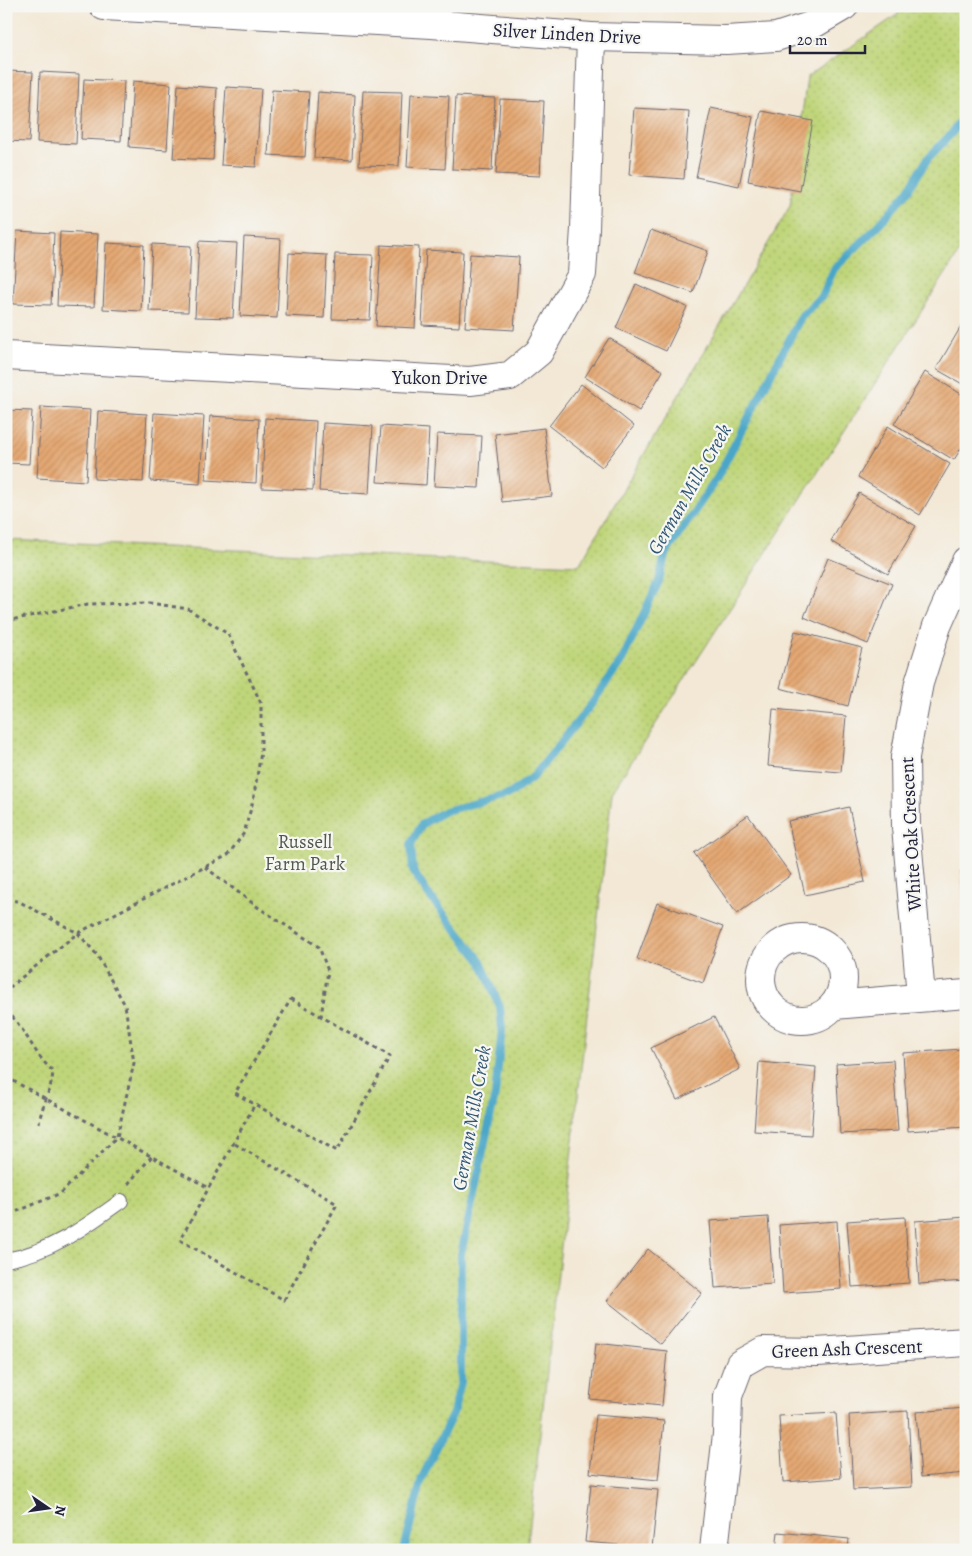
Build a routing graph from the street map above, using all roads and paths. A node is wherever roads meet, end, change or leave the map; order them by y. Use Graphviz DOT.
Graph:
graph roads {
  1 [pos="104,6"];
  2 [pos="844,6"];
  3 [pos="591,37"];
  4 [pos="6,356"];
  5 [pos="966,561"];
  6 [pos="6,621"];
  7 [pos="205,867"];
  8 [pos="6,900"];
  9 [pos="78,933"];
  10 [pos="6,994"];
  11 [pos="966,994"];
  12 [pos="921,996"];
  13 [pos="834,1005"];
  14 [pos="6,1011"];
  15 [pos="321,1016"];
  16 [pos="6,1077"];
  17 [pos="46,1098"];
  18 [pos="255,1104"];
  19 [pos="39,1123"];
  20 [pos="117,1137"];
  21 [pos="234,1144"];
  22 [pos="152,1156"];
  23 [pos="209,1188"];
  24 [pos="122,1195"];
  25 [pos="6,1216"];
  26 [pos="6,1260"];
  27 [pos="966,1342"];
  28 [pos="714,1550"];
  1 -- 3 [label="street, Silver Linden Drive"];
  2 -- 3 [label="street, Silver Linden Drive"];
  3 -- 4 [label="street, Yukon Drive"];
  5 -- 12 [label="street, White Oak Crescent"];
  6 -- 7 [label="path"];
  7 -- 9 [label="path"];
  7 -- 15 [label="path"];
  8 -- 9 [label="path"];
  9 -- 10 [label="path"];
  9 -- 20 [label="path"];
  11 -- 12 [label="street"];
  12 -- 13 [label="street"];
  14 -- 17 [label="path"];
  15 -- 18 [label="path"];
  15 -- 18 [label="path"];
  16 -- 17 [label="path"];
  17 -- 19 [label="path"];
  17 -- 20 [label="path"];
  18 -- 21 [label="path"];
  20 -- 22 [label="path"];
  20 -- 25 [label="path"];
  21 -- 23 [label="path"];
  21 -- 23 [label="path"];
  22 -- 23 [label="path"];
  22 -- 24 [label="path"];
  24 -- 26 [label="lane"];
  27 -- 28 [label="street, Green Ash Crescent"];
}
